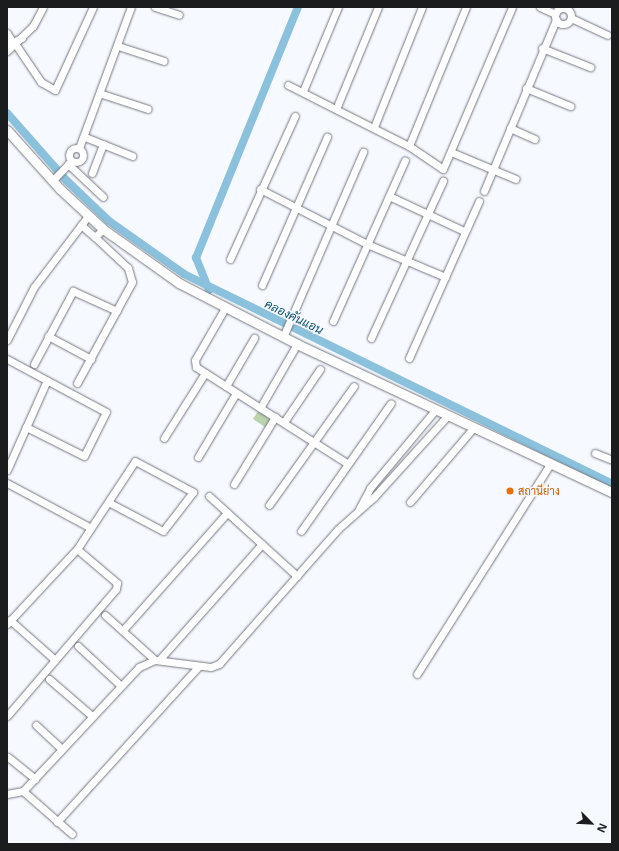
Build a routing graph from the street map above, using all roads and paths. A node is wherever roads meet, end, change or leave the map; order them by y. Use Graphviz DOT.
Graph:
graph roads {
  1 [pos="43,7"];
  2 [pos="93,7"];
  3 [pos="131,7"];
  4 [pos="155,7"];
  5 [pos="338,7"];
  6 [pos="378,7"];
  7 [pos="422,7"];
  8 [pos="466,7"];
  9 [pos="512,7"];
  10 [pos="540,7"];
  11 [pos="565,7"];
  12 [pos="180,15"];
  13 [pos="555,17"];
  14 [pos="571,18"];
  15 [pos="7,33"];
  16 [pos="607,35"];
  17 [pos="11,43"];
  18 [pos="118,46"];
  19 [pos="542,48"];
  20 [pos="7,51"];
  21 [pos="164,61"];
  22 [pos="590,67"];
  23 [pos="288,85"];
  24 [pos="526,88"];
  25 [pos="303,91"];
  26 [pos="102,94"];
  27 [pos="570,106"];
  28 [pos="148,109"];
  29 [pos="336,109"];
  30 [pos="295,116"];
  31 [pos="374,127"];
  32 [pos="510,128"];
  33 [pos="7,130"];
  34 [pos="85,137"];
  35 [pos="327,137"];
  36 [pos="535,139"];
  37 [pos="103,144"];
  38 [pos="409,146"];
  39 [pos="79,148"];
  40 [pos="363,152"];
  41 [pos="451,152"];
  42 [pos="132,156"];
  43 [pos="405,160"];
  44 [pos="68,164"];
  45 [pos="493,169"];
  46 [pos="92,173"];
  47 [pos="516,179"];
  48 [pos="53,180"];
  49 [pos="443,181"];
  50 [pos="260,189"];
  51 [pos="484,191"];
  52 [pos="389,196"];
  53 [pos="103,197"];
  54 [pos="479,201"];
  55 [pos="296,208"];
  56 [pos="428,215"];
  57 [pos="88,216"];
  58 [pos="81,225"];
  59 [pos="331,226"];
  60 [pos="103,229"];
  61 [pos="464,231"];
  62 [pos="95,237"];
  63 [pos="367,244"];
  64 [pos="230,260"];
  65 [pos="407,261"];
  66 [pos="445,277"];
  67 [pos="262,285"];
  68 [pos="226,308"];
  69 [pos="117,311"];
  70 [pos="333,321"];
  71 [pos="284,335"];
  72 [pos="48,336"];
  73 [pos="254,338"];
  74 [pos="371,338"];
  75 [pos="7,340"];
  76 [pos="297,344"];
  77 [pos="409,358"];
  78 [pos="7,359"];
  79 [pos="91,359"];
  80 [pos="34,364"];
  81 [pos="320,369"];
  82 [pos="205,373"];
  83 [pos="47,380"];
  84 [pos="77,383"];
  85 [pos="226,386"];
  86 [pos="354,386"];
  87 [pos="236,393"];
  88 [pos="391,403"];
  89 [pos="260,408"];
  90 [pos="436,409"];
  91 [pos="448,414"];
  92 [pos="275,417"];
  93 [pos="284,422"];
  94 [pos="26,427"];
  95 [pos="474,427"];
  96 [pos="164,438"];
  97 [pos="314,442"];
  98 [pos="595,453"];
  99 [pos="198,457"];
  100 [pos="612,460"];
  101 [pos="551,463"];
  102 [pos="348,464"];
  103 [pos="7,470"];
  104 [pos="7,483"];
  105 [pos="234,484"];
  106 [pos="612,492"];
  107 [pos="209,496"];
  108 [pos="410,502"];
  109 [pos="110,503"];
  110 [pos="269,505"];
  111 [pos="358,511"];
  112 [pos="227,513"];
  113 [pos="91,528"];
  114 [pos="301,531"];
  115 [pos="262,544"];
  116 [pos="77,548"];
  117 [pos="297,576"];
  118 [pos="105,615"];
  119 [pos="10,619"];
  120 [pos="123,630"];
  121 [pos="78,646"];
  122 [pos="55,660"];
  123 [pos="157,660"];
  124 [pos="199,666"];
  125 [pos="417,674"];
  126 [pos="49,679"];
  127 [pos="120,685"];
  128 [pos="7,716"];
  129 [pos="92,716"];
  130 [pos="36,725"];
  131 [pos="62,749"];
  132 [pos="8,757"];
  133 [pos="34,779"];
  134 [pos="23,791"];
  135 [pos="7,794"];
  136 [pos="57,822"];
  137 [pos="72,834"];
  1 -- 17 [label="street"];
  2 -- 17 [label="street"];
  3 -- 18 [label="street"];
  4 -- 12 [label="street"];
  5 -- 25 [label="street"];
  6 -- 29 [label="street"];
  7 -- 31 [label="street"];
  8 -- 38 [label="street"];
  9 -- 41 [label="street"];
  10 -- 13 [label="street"];
  11 -- 13 [label="street"];
  11 -- 14 [label="street"];
  13 -- 14 [label="street"];
  13 -- 19 [label="street"];
  14 -- 16 [label="street"];
  15 -- 17 [label="street"];
  17 -- 20 [label="street"];
  18 -- 21 [label="street"];
  18 -- 26 [label="street"];
  19 -- 22 [label="street"];
  19 -- 24 [label="street"];
  23 -- 25 [label="street"];
  24 -- 27 [label="street"];
  24 -- 32 [label="street"];
  25 -- 29 [label="street"];
  26 -- 28 [label="street"];
  26 -- 34 [label="street"];
  29 -- 31 [label="street"];
  30 -- 50 [label="street"];
  31 -- 38 [label="street"];
  32 -- 36 [label="street"];
  32 -- 45 [label="street"];
  33 -- 48 [label="street"];
  34 -- 37 [label="street"];
  34 -- 39 [label="street"];
  35 -- 55 [label="street"];
  37 -- 42 [label="street"];
  37 -- 46 [label="street"];
  38 -- 41 [label="street"];
  39 -- 44 [label="street"];
  39 -- 44 [label="street"];
  40 -- 59 [label="street"];
  41 -- 45 [label="street"];
  43 -- 52 [label="street"];
  44 -- 48 [label="street"];
  44 -- 53 [label="street"];
  45 -- 47 [label="street"];
  45 -- 51 [label="street"];
  48 -- 57 [label="street"];
  49 -- 56 [label="street"];
  50 -- 55 [label="street"];
  50 -- 64 [label="street"];
  52 -- 56 [label="street"];
  52 -- 63 [label="street"];
  54 -- 61 [label="street"];
  55 -- 59 [label="street"];
  55 -- 67 [label="street"];
  56 -- 61 [label="street"];
  56 -- 65 [label="street"];
  57 -- 58 [label="street"];
  57 -- 60 [label="street"];
  58 -- 62 [label="street"];
  58 -- 75 [label="street"];
  59 -- 63 [label="street"];
  59 -- 71 [label="street"];
  60 -- 62 [label="street"];
  60 -- 68 [label="street"];
  61 -- 66 [label="street"];
  62 -- 69 [label="street"];
  63 -- 65 [label="street"];
  63 -- 70 [label="street"];
  65 -- 66 [label="street"];
  65 -- 74 [label="street"];
  66 -- 77 [label="street"];
  68 -- 71 [label="street"];
  68 -- 82 [label="street"];
  69 -- 72 [label="street"];
  69 -- 79 [label="street"];
  71 -- 76 [label="street"];
  72 -- 79 [label="street"];
  72 -- 80 [label="street"];
  73 -- 85 [label="street"];
  76 -- 89 [label="street"];
  76 -- 90 [label="street"];
  78 -- 83 [label="street"];
  79 -- 84 [label="street"];
  81 -- 93 [label="street"];
  82 -- 85 [label="street"];
  82 -- 96 [label="street"];
  83 -- 94 [label="street"];
  83 -- 94 [label="street"];
  85 -- 87 [label="street"];
  86 -- 97 [label="street"];
  87 -- 89 [label="street"];
  87 -- 99 [label="street"];
  88 -- 102 [label="street"];
  89 -- 92 [label="street"];
  90 -- 91 [label="street"];
  90 -- 111 [label="street"];
  91 -- 95 [label="street"];
  91 -- 111 [label="street"];
  92 -- 93 [label="street"];
  92 -- 105 [label="street"];
  93 -- 97 [label="street"];
  94 -- 103 [label="street"];
  95 -- 101 [label="street"];
  95 -- 108 [label="street"];
  97 -- 102 [label="street"];
  97 -- 110 [label="street"];
  98 -- 100 [label="street"];
  101 -- 106 [label="street"];
  101 -- 125 [label="street"];
  102 -- 114 [label="street"];
  104 -- 113 [label="street"];
  107 -- 112 [label="street"];
  109 -- 109 [label="street"];
  109 -- 113 [label="street"];
  111 -- 117 [label="street"];
  112 -- 115 [label="street"];
  112 -- 120 [label="street"];
  113 -- 116 [label="street"];
  115 -- 117 [label="street"];
  115 -- 123 [label="street"];
  116 -- 119 [label="street"];
  116 -- 122 [label="street"];
  117 -- 124 [label="street"];
  118 -- 120 [label="street"];
  119 -- 122 [label="street"];
  120 -- 123 [label="street"];
  121 -- 127 [label="street"];
  122 -- 128 [label="street"];
  123 -- 124 [label="street"];
  123 -- 127 [label="street"];
  124 -- 136 [label="street"];
  126 -- 129 [label="street"];
  127 -- 129 [label="street"];
  129 -- 131 [label="street"];
  130 -- 131 [label="street"];
  131 -- 133 [label="street"];
  132 -- 133 [label="street"];
  133 -- 134 [label="street"];
  134 -- 135 [label="street"];
  134 -- 136 [label="street"];
  136 -- 137 [label="street"];
}
